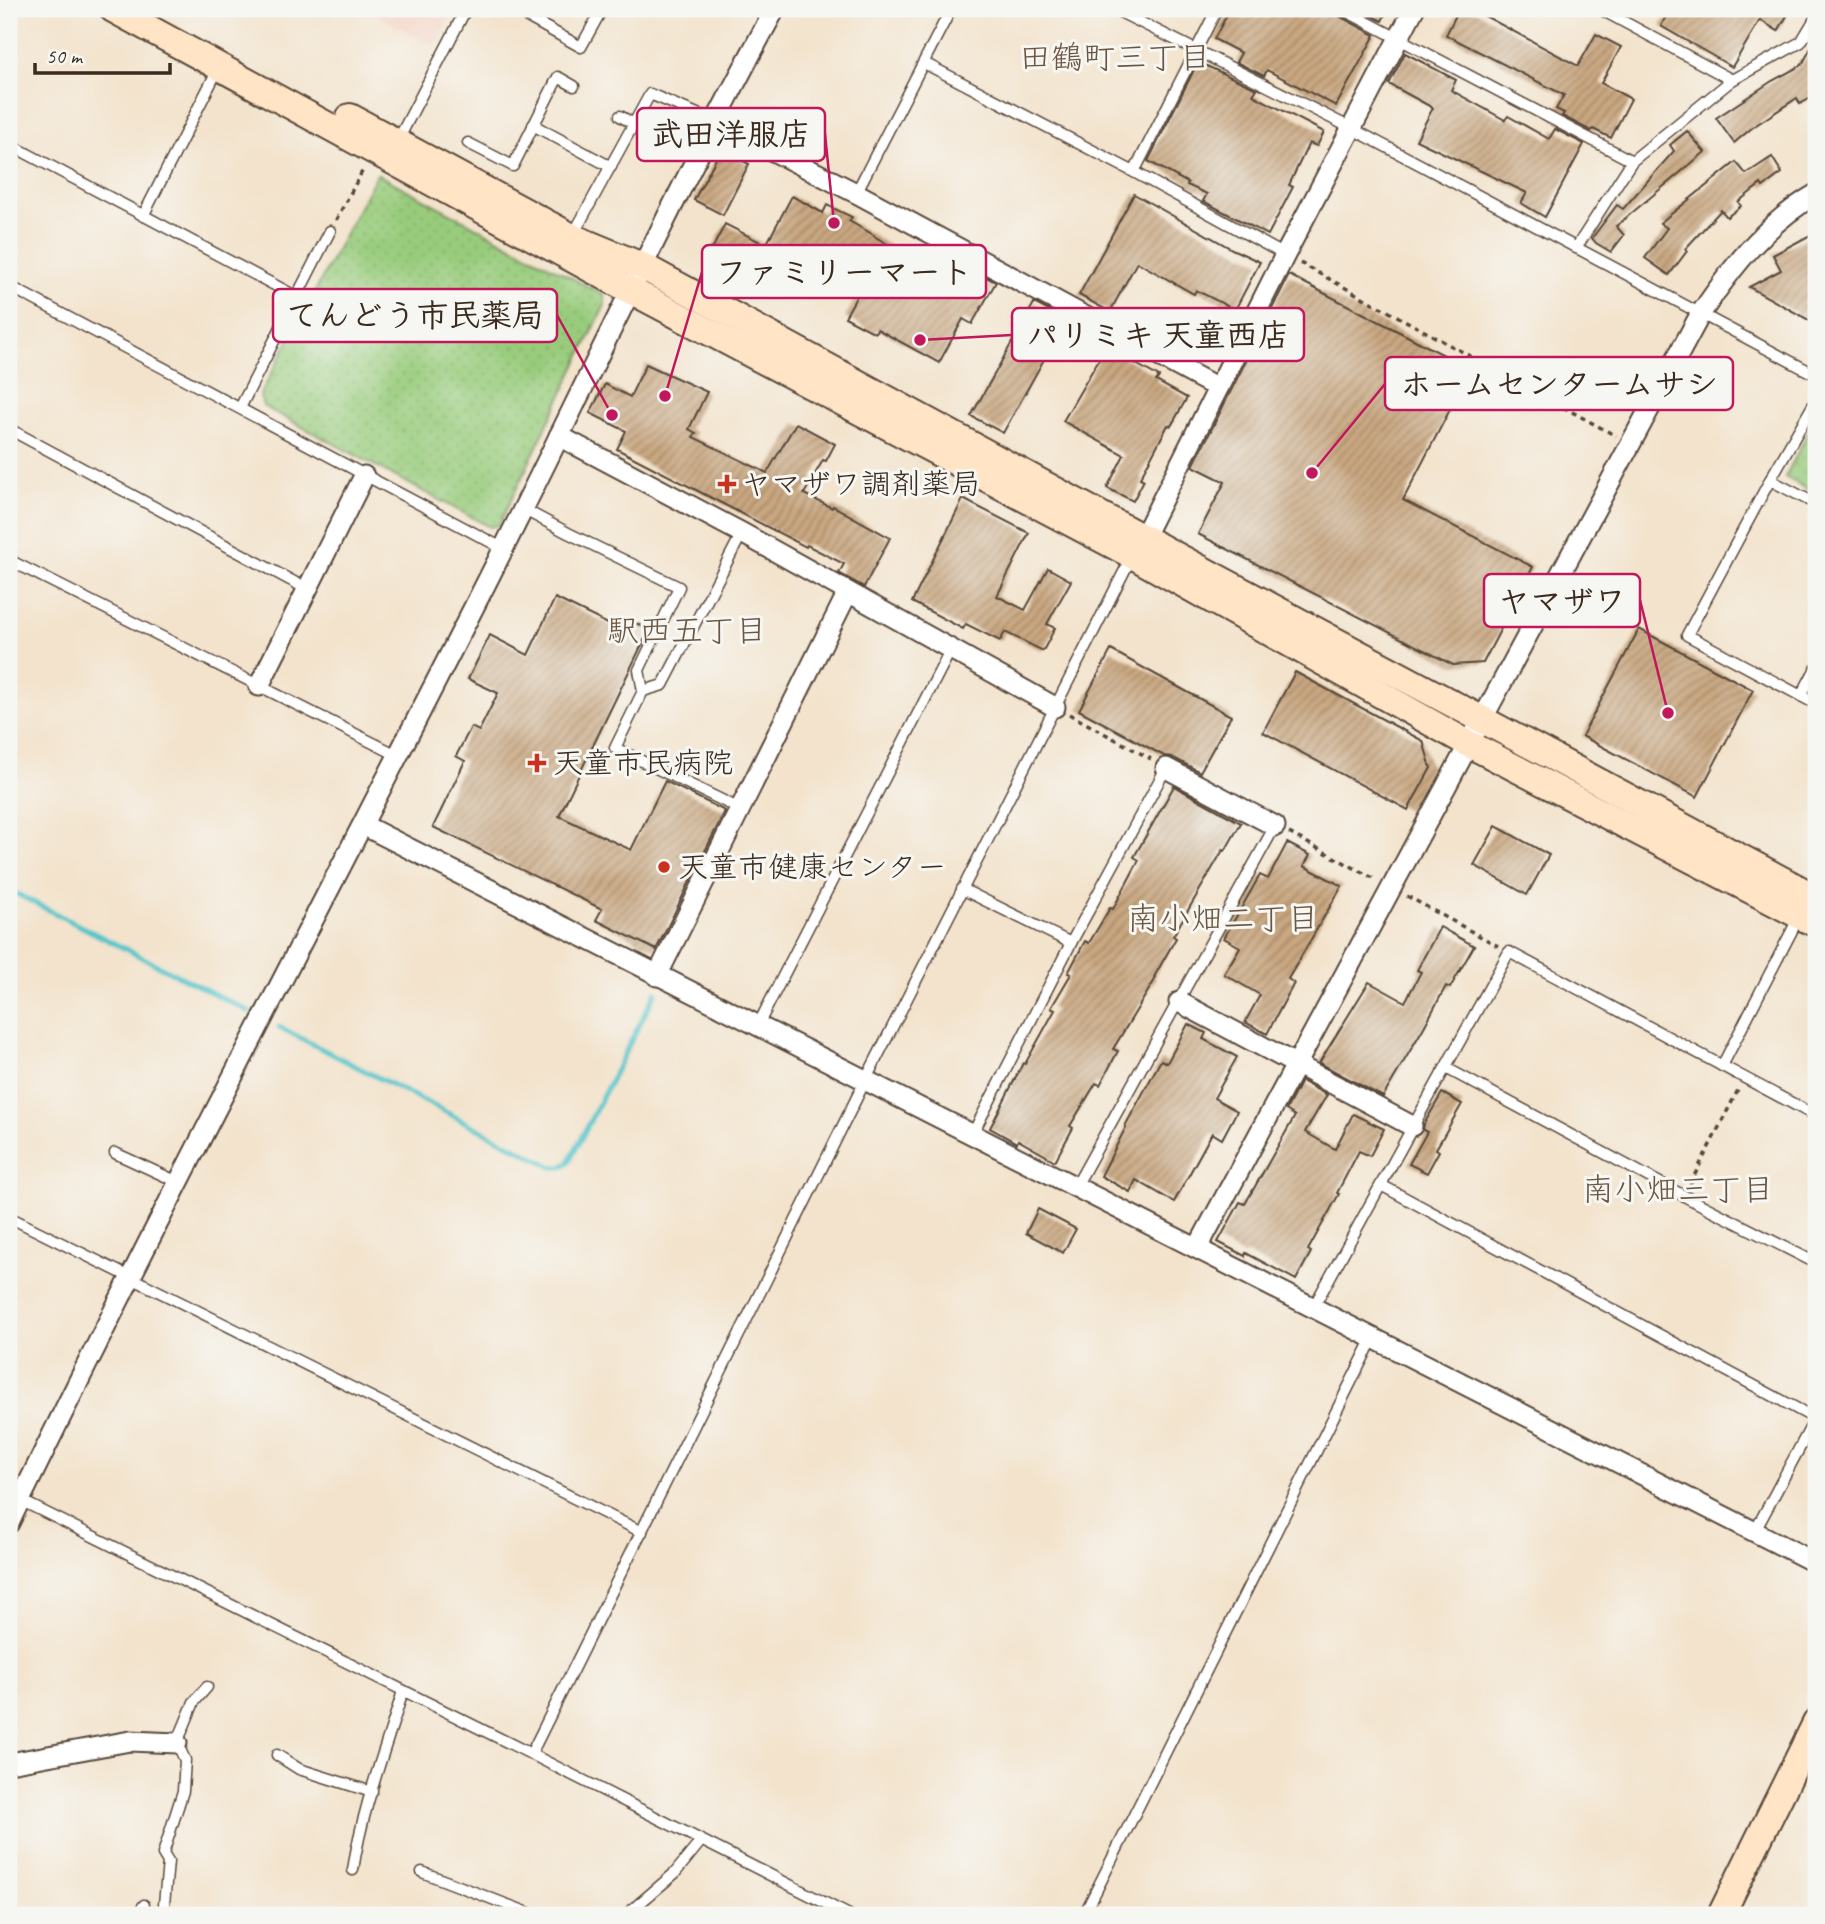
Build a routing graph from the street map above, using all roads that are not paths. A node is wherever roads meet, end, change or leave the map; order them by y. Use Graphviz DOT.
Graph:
graph roads {
  1 [pos="113,9"];
  2 [pos="148,9"];
  3 [pos="466,9"];
  4 [pos="513,9"];
  5 [pos="602,9"];
  6 [pos="775,9"];
  7 [pos="951,9"];
  8 [pos="1114,9"];
  9 [pos="1217,9"];
  10 [pos="1342,9"];
  11 [pos="1414,9"];
  12 [pos="1600,9"];
  13 [pos="1816,16"];
  14 [pos="1399,39"];
  15 [pos="1196,49"];
  16 [pos="924,63"];
  17 [pos="219,66"];
  18 [pos="1732,80"];
  19 [pos="574,86"];
  20 [pos="620,116"];
  21 [pos="714,121"];
  22 [pos="634,124"];
  23 [pos="533,125"];
  24 [pos="1351,128"];
  25 [pos="468,143"];
  26 [pos="9,144"];
  27 [pos="385,147"];
  28 [pos="1632,161"];
  29 [pos="611,167"];
  30 [pos="1134,172"];
  31 [pos="856,193"];
  32 [pos="1816,194"];
  33 [pos="143,216"];
  34 [pos="330,231"];
  35 [pos="572,237"];
  36 [pos="1576,247"];
  37 [pos="1285,255"];
  38 [pos="642,266"];
  39 [pos="9,286"];
  40 [pos="630,290"];
  41 [pos="297,297"];
  42 [pos="1701,313"];
  43 [pos="1816,375"];
  44 [pos="1218,388"];
  45 [pos="1816,401"];
  46 [pos="240,408"];
  47 [pos="9,429"];
  48 [pos="559,436"];
  49 [pos="364,476"];
  50 [pos="1770,480"];
  51 [pos="1816,504"];
  52 [pos="523,509"];
  53 [pos="742,533"];
  54 [pos="1137,546"];
  55 [pos="504,549"];
  56 [pos="9,560"];
  57 [pos="307,589"];
  58 [pos="848,592"];
  59 [pos="951,649"];
  60 [pos="1816,668"];
  61 [pos="259,686"];
  62 [pos="643,691"];
  63 [pos="1801,695"];
  64 [pos="1816,704"];
  65 [pos="1055,707"];
  66 [pos="1482,720"];
  67 [pos="1469,744"];
  68 [pos="399,756"];
  69 [pos="1166,768"];
  70 [pos="740,809"];
  71 [pos="363,825"];
  72 [pos="1275,826"];
  73 [pos="962,889"];
  74 [pos="1812,904"];
  75 [pos="1071,943"];
  76 [pos="657,976"];
  77 [pos="1179,1002"];
  78 [pos="758,1025"];
  79 [pos="1297,1065"];
  80 [pos="1722,1066"];
  81 [pos="1446,1068"];
  82 [pos="865,1081"];
  83 [pos="1816,1116"];
  84 [pos="1412,1126"];
  85 [pos="972,1135"];
  86 [pos="116,1153"];
  87 [pos="178,1182"];
  88 [pos="1381,1185"];
  89 [pos="1075,1188"];
  90 [pos="9,1217"];
  91 [pos="1198,1247"];
  92 [pos="1816,1264"];
  93 [pos="131,1278"];
  94 [pos="1313,1308"];
  95 [pos="1373,1338"];
  96 [pos="1816,1418"];
  97 [pos="20,1500"];
  98 [pos="9,1523"];
  99 [pos="1755,1531"];
  100 [pos="642,1532"];
  101 [pos="1816,1563"];
  102 [pos="206,1687"];
  103 [pos="403,1691"];
  104 [pos="1816,1723"];
  105 [pos="177,1743"];
  106 [pos="531,1754"];
  107 [pos="277,1755"];
  108 [pos="9,1762"];
  109 [pos="372,1791"];
  110 [pos="701,1841"];
  111 [pos="353,1870"];
  112 [pos="422,1872"];
  113 [pos="144,1905"];
  114 [pos="630,1914"];
  115 [pos="137,1915"];
  116 [pos="163,1915"];
  117 [pos="534,1915"];
  118 [pos="849,1915"];
  119 [pos="1084,1915"];
  120 [pos="1721,1915"];
  1 -- 17 [label="street"];
  2 -- 27 [label="street"];
  3 -- 27 [label="lane"];
  4 -- 5 [label="lane"];
  6 -- 21 [label="street"];
  7 -- 16 [label="lane"];
  8 -- 15 [label="lane"];
  9 -- 15 [label="lane"];
  10 -- 14 [label="lane"];
  11 -- 14 [label="street"];
  12 -- 18 [label="lane"];
  13 -- 18 [label="lane"];
  14 -- 24 [label="street"];
  14 -- 28 [label="lane"];
  15 -- 24 [label="lane"];
  15 -- 30 [label="lane"];
  16 -- 30 [label="lane"];
  16 -- 31 [label="lane"];
  17 -- 27 [label="street"];
  17 -- 33 [label="lane"];
  18 -- 28 [label="lane"];
  19 -- 23 [label="lane"];
  20 -- 22 [label="lane"];
  21 -- 22 [label="lane"];
  21 -- 31 [label="street"];
  21 -- 38 [label="street"];
  22 -- 29 [label="lane"];
  23 -- 25 [label="lane"];
  23 -- 29 [label="lane"];
  24 -- 36 [label="lane"];
  24 -- 37 [label="street"];
  26 -- 33 [label="lane"];
  27 -- 35 [label="street"];
  27 -- 40 [label="street"];
  28 -- 36 [label="lane"];
  29 -- 35 [label="lane"];
  30 -- 37 [label="lane"];
  31 -- 44 [label="street"];
  32 -- 42 [label="street"];
  33 -- 41 [label="lane"];
  34 -- 41 [label="lane"];
  35 -- 38 [label="street"];
  36 -- 42 [label="lane"];
  37 -- 44 [label="street"];
  38 -- 40 [label="street"];
  38 -- 54 [label="street"];
  39 -- 46 [label="lane"];
  40 -- 48 [label="street"];
  40 -- 54 [label="street"];
  41 -- 46 [label="lane"];
  42 -- 43 [label="lane"];
  42 -- 66 [label="street"];
  44 -- 54 [label="street"];
  45 -- 50 [label="lane"];
  46 -- 49 [label="lane"];
  47 -- 57 [label="lane"];
  48 -- 52 [label="street"];
  48 -- 53 [label="street"];
  49 -- 55 [label="lane"];
  49 -- 57 [label="street"];
  50 -- 51 [label="lane"];
  50 -- 63 [label="lane"];
  52 -- 55 [label="street"];
  52 -- 62 [label="lane"];
  53 -- 58 [label="street"];
  53 -- 62 [label="lane"];
  54 -- 65 [label="lane"];
  54 -- 66 [label="street"];
  54 -- 67 [label="street"];
  55 -- 68 [label="street"];
  56 -- 61 [label="lane"];
  57 -- 61 [label="street"];
  58 -- 59 [label="street"];
  58 -- 70 [label="street"];
  59 -- 65 [label="street"];
  59 -- 78 [label="lane"];
  60 -- 63 [label="lane"];
  61 -- 68 [label="lane"];
  62 -- 70 [label="lane"];
  63 -- 64 [label="lane"];
  65 -- 73 [label="lane"];
  66 -- 67 [label="street"];
  66 -- 74 [label="street"];
  67 -- 74 [label="street"];
  67 -- 79 [label="street"];
  68 -- 71 [label="street"];
  69 -- 72 [label="street"];
  69 -- 75 [label="lane"];
  70 -- 76 [label="street"];
  71 -- 76 [label="street"];
  71 -- 87 [label="street"];
  72 -- 77 [label="lane"];
  73 -- 75 [label="lane"];
  73 -- 82 [label="lane"];
  74 -- 80 [label="lane"];
  75 -- 85 [label="lane"];
  76 -- 78 [label="street"];
  77 -- 79 [label="street"];
  77 -- 89 [label="lane"];
  78 -- 82 [label="street"];
  79 -- 84 [label="street"];
  79 -- 91 [label="street"];
  80 -- 81 [label="lane"];
  80 -- 83 [label="lane"];
  81 -- 84 [label="lane"];
  81 -- 92 [label="lane"];
  82 -- 85 [label="street"];
  82 -- 100 [label="lane"];
  84 -- 88 [label="lane"];
  85 -- 89 [label="street"];
  86 -- 87 [label="lane"];
  87 -- 93 [label="street"];
  88 -- 94 [label="lane"];
  88 -- 96 [label="lane"];
  89 -- 91 [label="street"];
  90 -- 93 [label="lane"];
  91 -- 94 [label="street"];
  93 -- 97 [label="street"];
  93 -- 100 [label="lane"];
  94 -- 95 [label="street"];
  95 -- 99 [label="street"];
  95 -- 119 [label="lane"];
  96 -- 99 [label="lane"];
  97 -- 98 [label="street"];
  97 -- 103 [label="lane"];
  99 -- 101 [label="street"];
  100 -- 106 [label="lane"];
  102 -- 105 [label="lane"];
  103 -- 106 [label="lane"];
  103 -- 109 [label="lane"];
  104 -- 120 [label="street"];
  105 -- 108 [label="street"];
  105 -- 116 [label="lane"];
  106 -- 110 [label="lane"];
  107 -- 109 [label="lane"];
  109 -- 111 [label="lane"];
  110 -- 114 [label="lane"];
  110 -- 118 [label="lane"];
  112 -- 117 [label="lane"];
  113 -- 115 [label="lane"];
}
